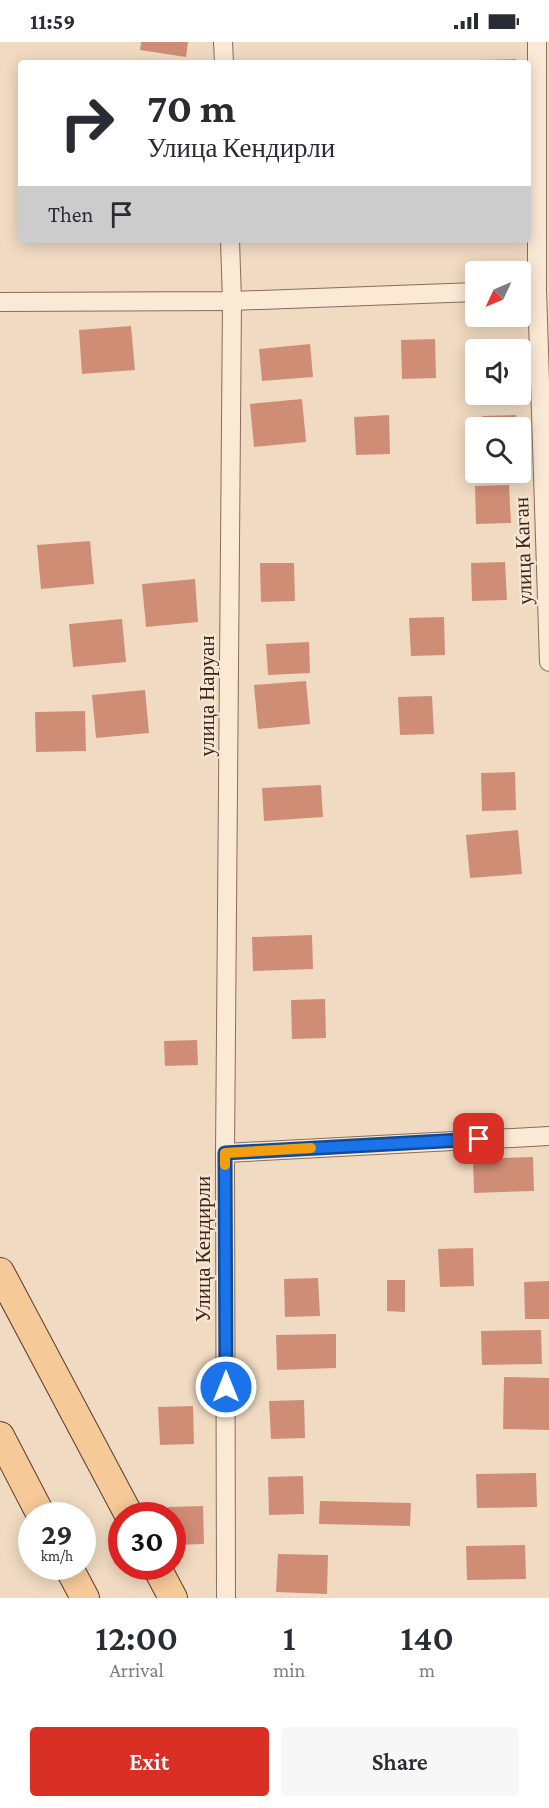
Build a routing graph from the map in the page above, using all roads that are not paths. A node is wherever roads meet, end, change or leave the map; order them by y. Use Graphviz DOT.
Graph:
graph roads {
  1 [pos="223,42"];
  2 [pos="537,42"];
  3 [pos="224,60"];
  4 [pos="230,243"];
  5 [pos="536,289"];
  6 [pos="465,292"];
  7 [pos="0,302"];
  8 [pos="232,302"];
  9 [pos="549,662"];
  10 [pos="549,1136"];
  11 [pos="225,1153"];
  12 [pos="0,1272"];
  13 [pos="0,1436"];
  14 [pos="34,1502"];
  15 [pos="122,1502"];
  16 [pos="75,1580"];
  17 [pos="163,1580"];
  18 [pos="85,1598"];
  19 [pos="173,1598"];
  20 [pos="226,1598"];
  1 -- 3 [label="street"];
  2 -- 5 [label="street, улица Каган"];
  4 -- 8 [label="street, улица Наруан"];
  5 -- 9 [label="street, улица Каган"];
  6 -- 8 [label="street"];
  7 -- 8 [label="street"];
  8 -- 11 [label="street, улица Наруан"];
  10 -- 11 [label="street, Улица Кендирли"];
  11 -- 20 [label="street, Улица Кендирли"];
  12 -- 15 [label="main road"];
  13 -- 14 [label="main road"];
  16 -- 18 [label="main road"];
  17 -- 19 [label="main road"];
}
